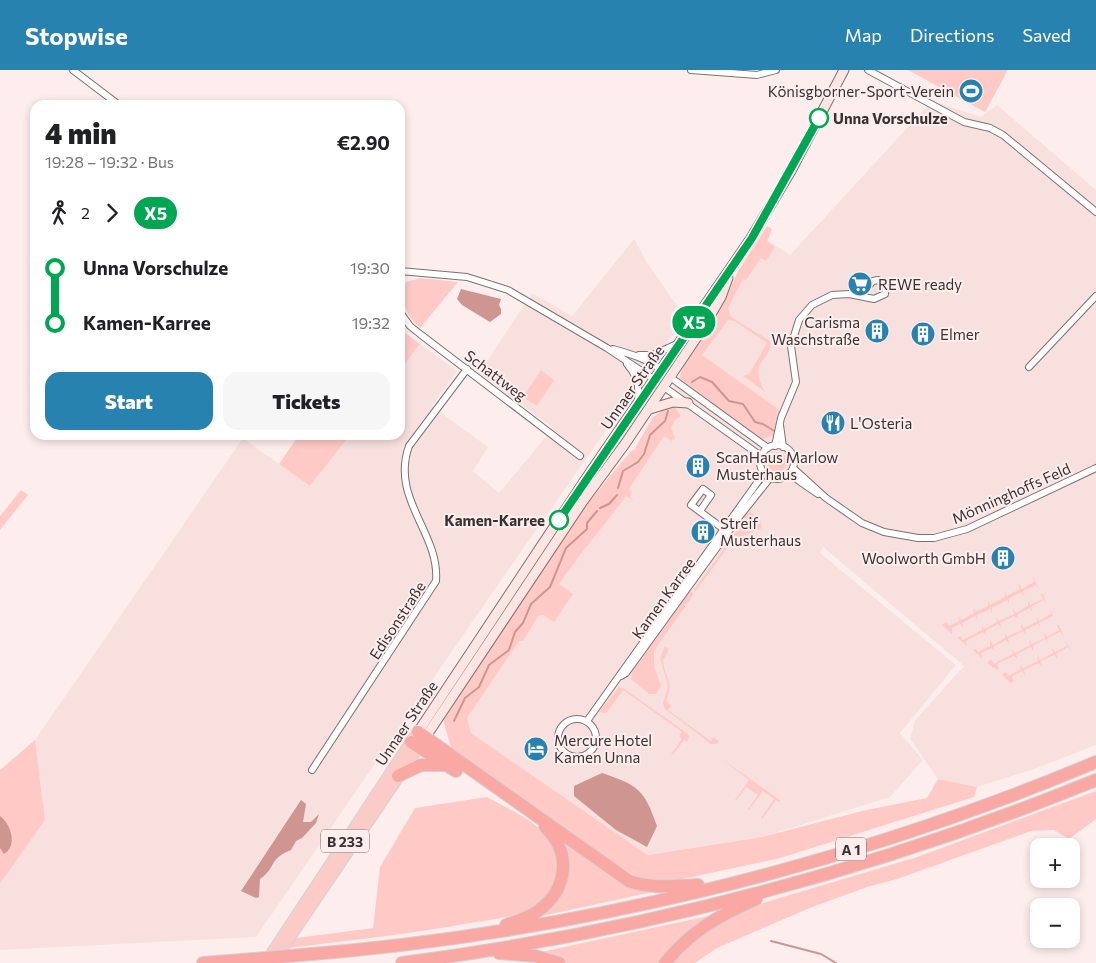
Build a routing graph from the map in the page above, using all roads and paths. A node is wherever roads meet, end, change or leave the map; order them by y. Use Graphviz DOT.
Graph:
graph roads {
  1 [pos="73,70"];
  2 [pos="691,70"];
  3 [pos="776,70"];
  4 [pos="844,70"];
  5 [pos="868,70"];
  6 [pos="112,100"];
  7 [pos="1096,212"];
  8 [pos="405,270"];
  9 [pos="730,271"];
  10 [pos="860,295"];
  11 [pos="1096,296"];
  12 [pos="405,319"];
  13 [pos="682,340"];
  14 [pos="607,348"];
  15 [pos="635,355"];
  16 [pos="624,359"];
  17 [pos="1029,367"];
  18 [pos="467,369"];
  19 [pos="662,370"];
  20 [pos="670,377"];
  21 [pos="655,380"];
  22 [pos="664,387"];
  23 [pos="688,403"];
  24 [pos="638,405"];
  25 [pos="647,411"];
  26 [pos="780,430"];
  27 [pos="771,447"];
  28 [pos="783,447"];
  29 [pos="580,456"];
  30 [pos="761,456"];
  31 [pos="1096,468"];
  32 [pos="791,471"];
  33 [pos="764,473"];
  34 [pos="770,478"];
  35 [pos="700,511"];
  36 [pos="726,530"];
  37 [pos="587,721"];
  38 [pos="418,740"];
  39 [pos="1096,762"];
  40 [pos="449,766"];
  41 [pos="312,770"];
  42 [pos="398,776"];
  43 [pos="1096,780"];
  44 [pos="728,884"];
  45 [pos="786,885"];
  46 [pos="478,935"];
  47 [pos="479,952"];
  48 [pos="259,961"];
  49 [pos="203,963"];
  50 [pos="273,963"];
  51 [pos="402,963"];
  52 [pos="559,963"];
  53 [pos="665,963"];
  1 -- 6 [label="street"];
  2 -- 3 [label="street"];
  4 -- 9 [label="main road"];
  5 -- 7 [label="street"];
  8 -- 14 [label="street"];
  9 -- 13 [label="main road, Unnaer Straße"];
  9 -- 20 [label="main road, Unnaer Straße"];
  10 -- 26 [label="street"];
  11 -- 17 [label="street"];
  12 -- 18 [label="street, Schattweg"];
  13 -- 15 [label="street"];
  13 -- 19 [label="main road, Unnaer Straße"];
  14 -- 15 [label="street"];
  14 -- 16 [label="street"];
  15 -- 19 [label="street"];
  16 -- 21 [label="street"];
  16 -- 24 [label="street"];
  18 -- 29 [label="street, Schattweg"];
  18 -- 41 [label="street, Edisonstraße"];
  19 -- 20 [label="main road"];
  19 -- 21 [label="main road, Unnaer Straße"];
  20 -- 22 [label="main road, Unnaer Straße"];
  20 -- 27 [label="street"];
  21 -- 22 [label="main road"];
  21 -- 24 [label="main road, Unnaer Straße"];
  22 -- 23 [label="street"];
  22 -- 25 [label="main road, Unnaer Straße"];
  23 -- 25 [label="main road"];
  23 -- 30 [label="street"];
  24 -- 38 [label="main road, Unnaer Straße"];
  25 -- 38 [label="main road, Unnaer Straße"];
  26 -- 27 [label="street"];
  26 -- 28 [label="street"];
  27 -- 28 [label="street"];
  27 -- 30 [label="street"];
  28 -- 32 [label="street"];
  30 -- 33 [label="street"];
  31 -- 32 [label="street, Mönninghoffs Feld"];
  32 -- 34 [label="street"];
  33 -- 34 [label="street"];
  33 -- 36 [label="street, Kamen Karree"];
  34 -- 36 [label="street, Kamen Karree"];
  35 -- 36 [label="street"];
  36 -- 37 [label="street, Kamen Karree"];
  37 -- 37 [label="street"];
  38 -- 40 [label="highway"];
  38 -- 42 [label="main road, Unnaer Straße / B 233"];
  38 -- 44 [label="highway"];
  38 -- 48 [label="main road, Unnaer Straße / B 233"];
  39 -- 44 [label="highway, A 1"];
  40 -- 42 [label="highway"];
  40 -- 46 [label="highway"];
  42 -- 50 [label="main road, Unnaer Straße / B 233"];
  43 -- 45 [label="highway, A 1"];
  44 -- 46 [label="highway, A 1"];
  45 -- 47 [label="highway, A 1"];
  45 -- 53 [label="highway"];
  46 -- 48 [label="highway, A 1, bridge"];
  47 -- 51 [label="highway, A 1"];
  47 -- 52 [label="highway"];
  48 -- 49 [label="highway, A 1"];
}
